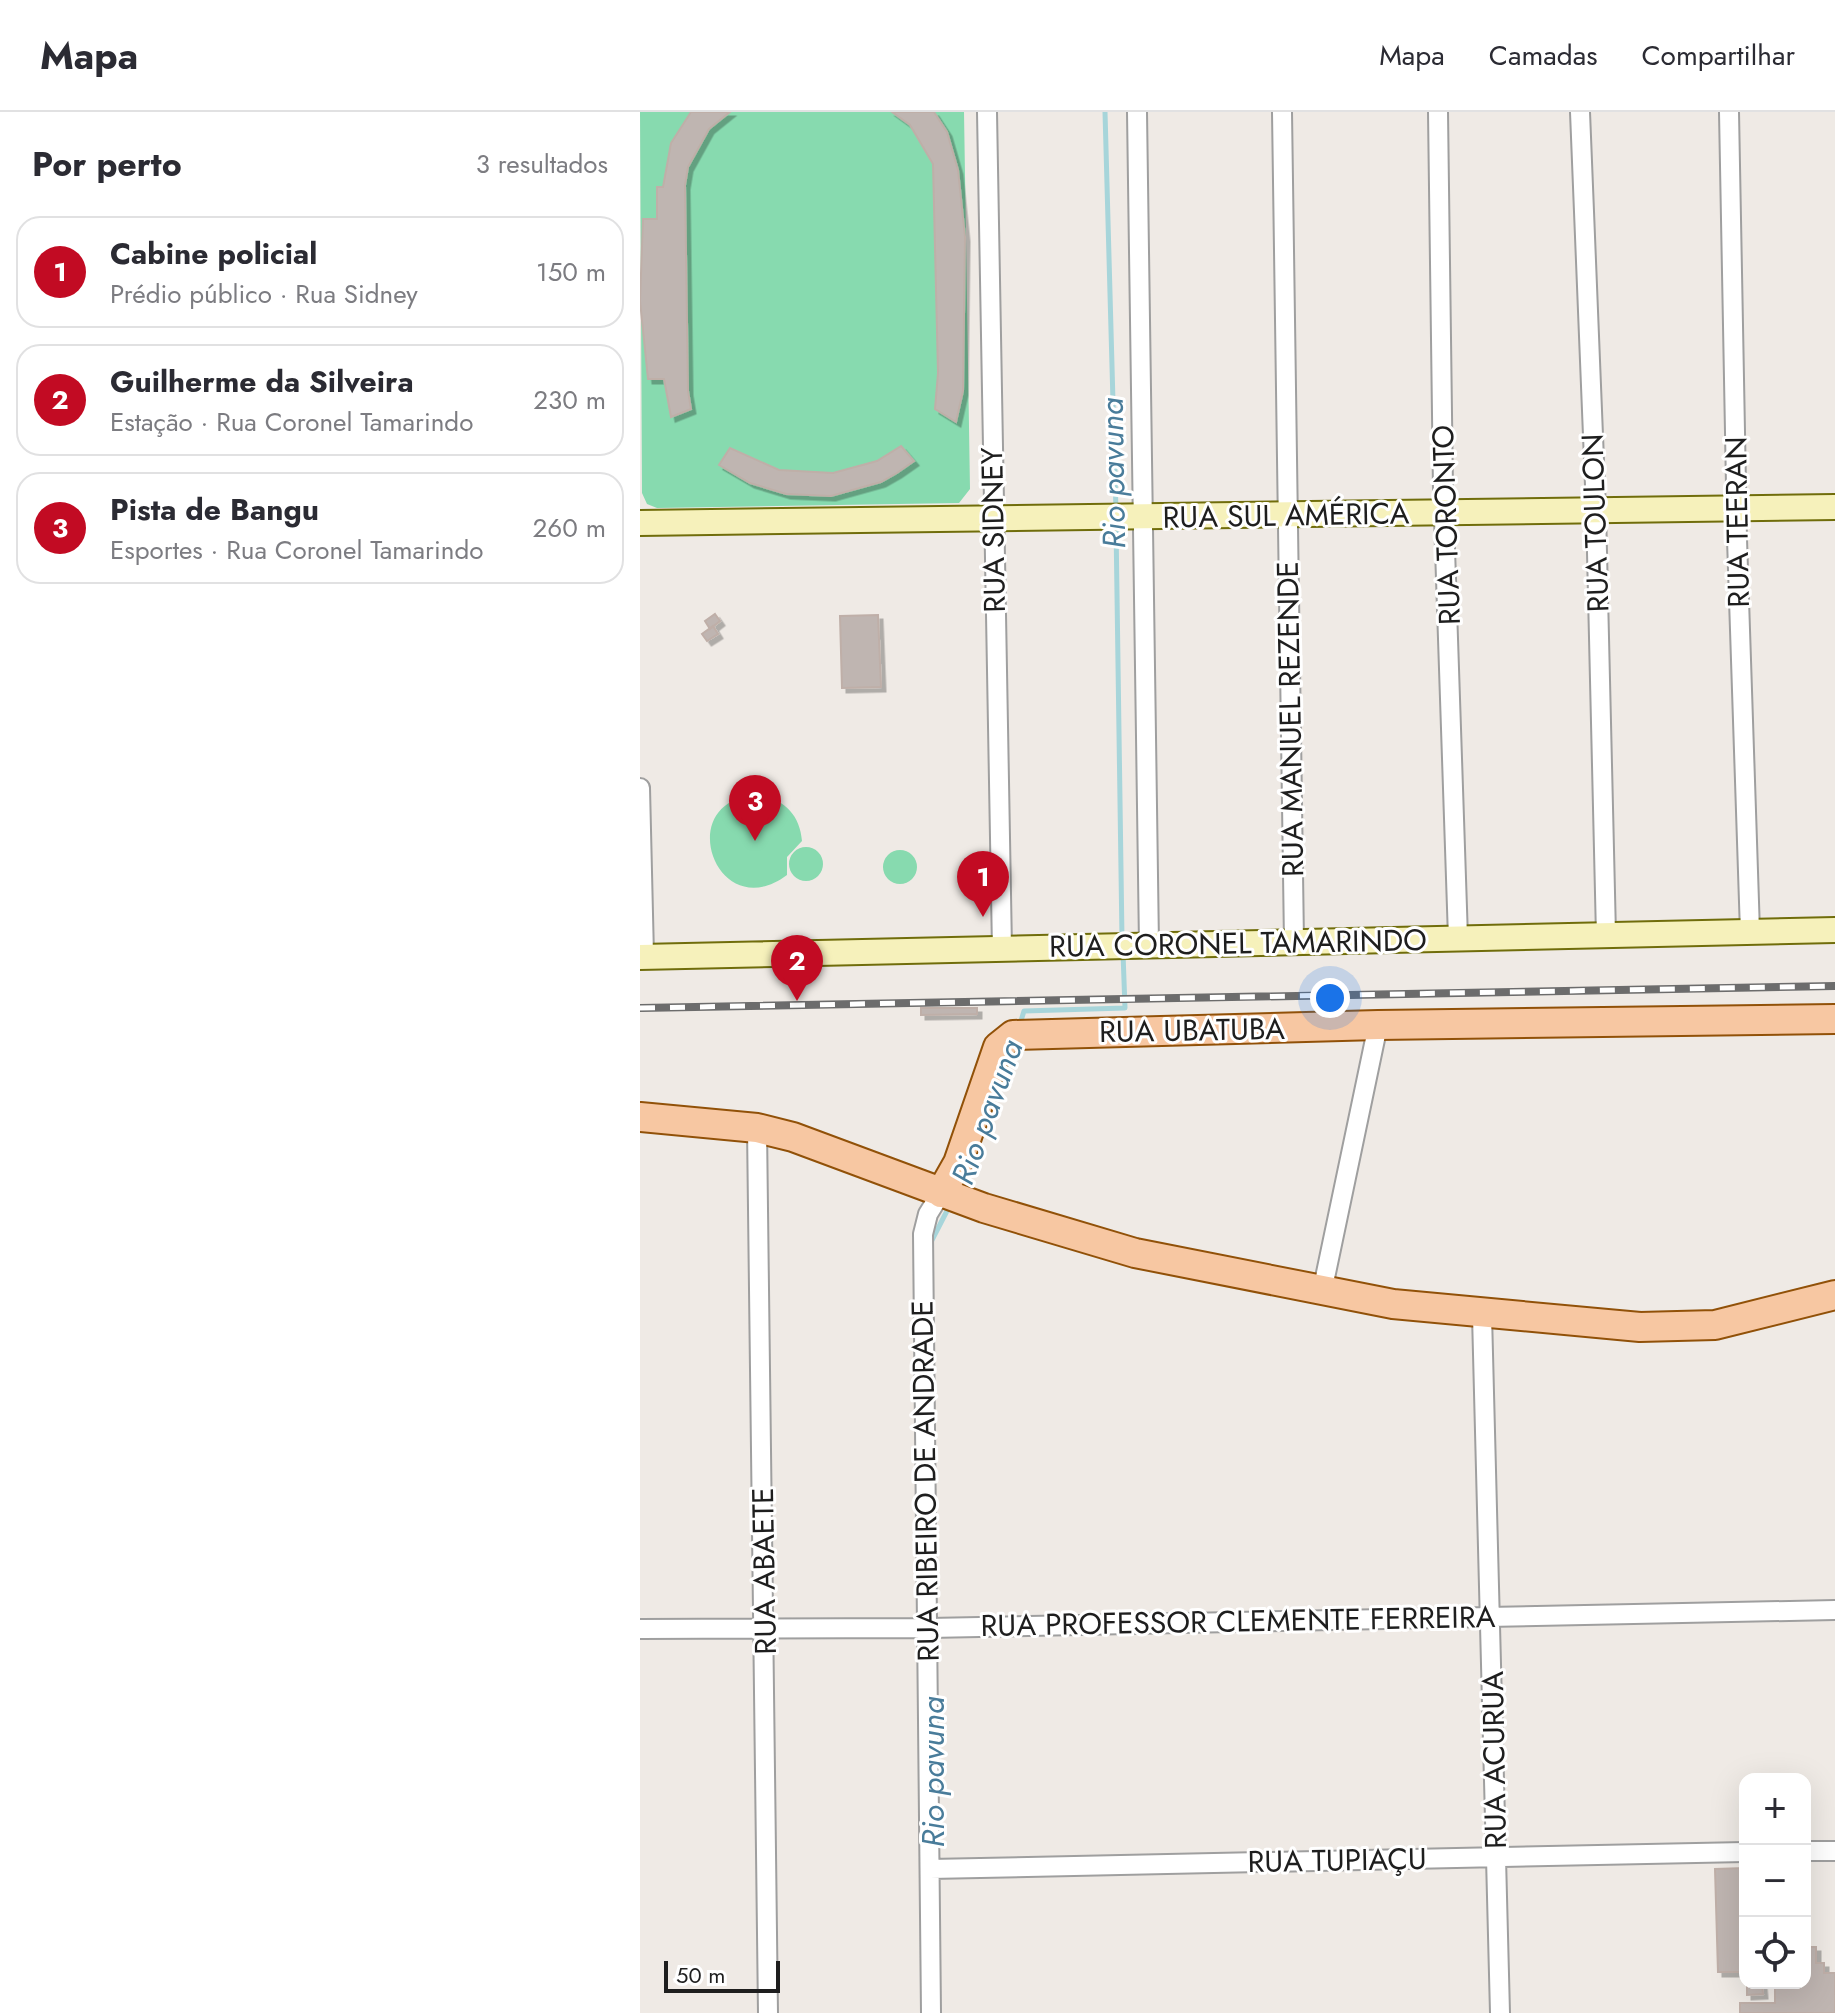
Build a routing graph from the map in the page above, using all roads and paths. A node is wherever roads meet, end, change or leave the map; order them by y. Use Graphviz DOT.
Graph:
graph roads {
  1 [pos="987,112"];
  2 [pos="1137,112"];
  3 [pos="1282,112"];
  4 [pos="1438,112"];
  5 [pos="1580,112"];
  6 [pos="1729,112"];
  7 [pos="1835,507"];
  8 [pos="1737,508"];
  9 [pos="1596,510"];
  10 [pos="1445,512"];
  11 [pos="1287,515"];
  12 [pos="1142,518"];
  13 [pos="992,519"];
  14 [pos="640,523"];
  15 [pos="640,788"];
  16 [pos="1835,930"];
  17 [pos="1750,932"];
  18 [pos="1606,935"];
  19 [pos="1458,938"];
  20 [pos="1294,942"];
  21 [pos="1149,945"];
  22 [pos="1002,949"];
  23 [pos="642,956"];
  24 [pos="1835,1019"];
  25 [pos="1378,1025"];
  26 [pos="640,1117"];
  27 [pos="757,1128"];
  28 [pos="941,1193"];
  29 [pos="1322,1292"];
  30 [pos="1835,1295"];
  31 [pos="1482,1315"];
  32 [pos="1835,1610"];
  33 [pos="1491,1616"];
  34 [pos="765,1628"];
  35 [pos="932,1628"];
  36 [pos="640,1629"];
  37 [pos="1811,1851"];
  38 [pos="1835,1851"];
  39 [pos="1739,1852"];
  40 [pos="1496,1856"];
  41 [pos="933,1869"];
  42 [pos="768,2013"];
  43 [pos="931,2013"];
  44 [pos="1500,2013"];
  1 -- 13 [label="street, RUA SIDNEY"];
  2 -- 12 [label="street"];
  3 -- 11 [label="street, RUA MANUEL REZENDE"];
  4 -- 10 [label="street, RUA TORONTO"];
  5 -- 9 [label="street, RUA TOULON"];
  6 -- 8 [label="street, RUA TEERAN"];
  7 -- 8 [label="street, RUA SUL AMÉRICA"];
  8 -- 9 [label="street, RUA SUL AMÉRICA"];
  8 -- 17 [label="street, RUA TEERAN"];
  9 -- 10 [label="street, RUA SUL AMÉRICA"];
  9 -- 18 [label="street, RUA TOULON"];
  10 -- 11 [label="street, RUA SUL AMÉRICA"];
  10 -- 19 [label="street, RUA TORONTO"];
  11 -- 12 [label="street, RUA SUL AMÉRICA"];
  11 -- 20 [label="street, RUA MANUEL REZENDE"];
  12 -- 13 [label="street, RUA SUL AMÉRICA"];
  12 -- 21 [label="street"];
  13 -- 14 [label="street, RUA SUL AMÉRICA"];
  13 -- 22 [label="street, RUA SIDNEY"];
  15 -- 23 [label="street"];
  16 -- 17 [label="street, RUA CORONEL TAMARINDO"];
  17 -- 18 [label="street, RUA CORONEL TAMARINDO"];
  18 -- 19 [label="street, RUA CORONEL TAMARINDO"];
  19 -- 20 [label="street, RUA CORONEL TAMARINDO"];
  20 -- 21 [label="street, RUA CORONEL TAMARINDO"];
  21 -- 22 [label="street, RUA CORONEL TAMARINDO"];
  22 -- 23 [label="street, RUA CORONEL TAMARINDO"];
  24 -- 25 [label="main road, RUA UBATUBA"];
  25 -- 28 [label="main road, RUA UBATUBA"];
  25 -- 29 [label="street"];
  26 -- 27 [label="main road"];
  27 -- 28 [label="main road"];
  27 -- 34 [label="street, RUA ABAETE"];
  28 -- 29 [label="main road"];
  28 -- 35 [label="street, RUA RIBEIRO DE ANDRADE"];
  29 -- 31 [label="main road"];
  30 -- 31 [label="main road"];
  31 -- 33 [label="street, RUA ACURUA"];
  32 -- 33 [label="street, RUA PROFESSOR CLEMENTE FERREIRA"];
  33 -- 35 [label="street, RUA PROFESSOR CLEMENTE FERREIRA"];
  33 -- 40 [label="street, RUA ACURUA"];
  34 -- 35 [label="street, RUA PROFESSOR CLEMENTE FERREIRA"];
  34 -- 36 [label="street, RUA PROFESSOR CLEMENTE FERREIRA"];
  34 -- 42 [label="street, RUA ABAETE"];
  35 -- 41 [label="street, RUA RIBEIRO DE ANDRADE"];
  37 -- 38 [label="street"];
  39 -- 40 [label="street, RUA TUPIAÇU"];
  40 -- 41 [label="street, RUA TUPIAÇU"];
  40 -- 44 [label="street, RUA ACURUA"];
  41 -- 43 [label="street, RUA RIBEIRO DE ANDRADE"];
}
